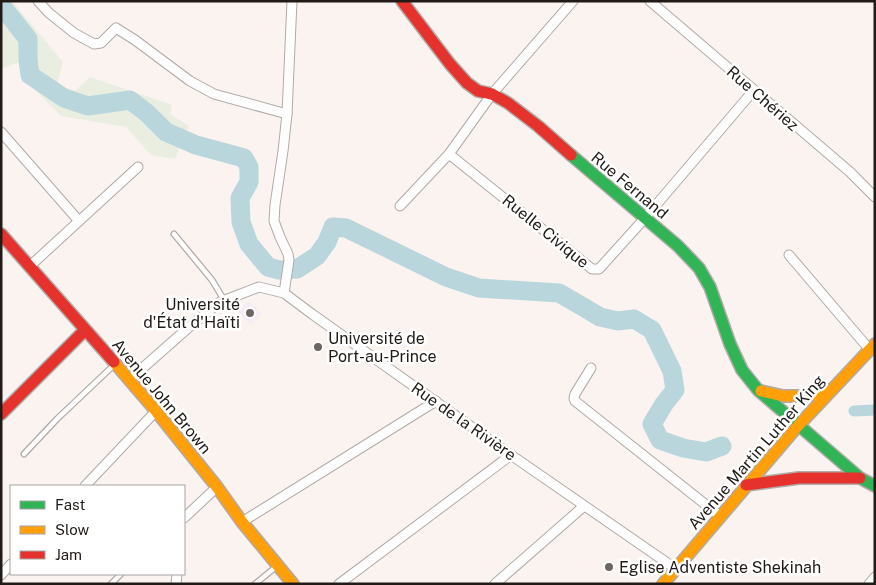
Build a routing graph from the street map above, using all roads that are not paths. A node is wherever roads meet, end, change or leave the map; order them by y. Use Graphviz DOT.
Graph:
graph roads {
  1 [pos="38,1"];
  2 [pos="292,1"];
  3 [pos="402,1"];
  4 [pos="573,1"];
  5 [pos="650,1"];
  6 [pos="754,90"];
  7 [pos="492,94"];
  8 [pos="287,114"];
  9 [pos="1,132"];
  10 [pos="449,154"];
  11 [pos="138,167"];
  12 [pos="875,197"];
  13 [pos="400,206"];
  14 [pos="645,218"];
  15 [pos="80,221"];
  16 [pos="1,234"];
  17 [pos="174,234"];
  18 [pos="789,255"];
  19 [pos="30,266"];
  20 [pos="284,293"];
  21 [pos="224,300"];
  22 [pos="85,330"];
  23 [pos="872,347"];
  24 [pos="115,364"];
  25 [pos="590,368"];
  26 [pos="129,380"];
  27 [pos="758,390"];
  28 [pos="829,392"];
  29 [pos="436,401"];
  30 [pos="156,411"];
  31 [pos="1,414"];
  32 [pos="798,426"];
  33 [pos="24,454"];
  34 [pos="511,455"];
  35 [pos="860,478"];
  36 [pos="86,485"];
  37 [pos="746,486"];
  38 [pos="875,486"];
  39 [pos="217,487"];
  40 [pos="584,506"];
  41 [pos="185,516"];
  42 [pos="720,516"];
  43 [pos="242,522"];
  44 [pos="10,565"];
  45 [pos="278,565"];
  46 [pos="676,569"];
  47 [pos="1,575"];
  48 [pos="120,575"];
  49 [pos="875,577"];
  50 [pos="111,584"];
  51 [pos="255,584"];
  52 [pos="293,584"];
  53 [pos="339,584"];
  54 [pos="495,584"];
  55 [pos="663,584"];
  56 [pos="870,584"];
  1 -- 8 [label="street"];
  2 -- 8 [label="street"];
  3 -- 7 [label="street, Rue Fernand"];
  4 -- 7 [label="street"];
  5 -- 6 [label="street, Rue Chériez"];
  6 -- 12 [label="street, Rue Chériez"];
  6 -- 14 [label="street, Ruelle Civique"];
  7 -- 10 [label="street"];
  7 -- 14 [label="street, Rue Fernand"];
  8 -- 20 [label="street"];
  9 -- 15 [label="street"];
  10 -- 13 [label="street"];
  10 -- 14 [label="street, Ruelle Civique"];
  11 -- 15 [label="street"];
  14 -- 27 [label="street, Rue Fernand"];
  15 -- 19 [label="street"];
  16 -- 19 [label="street, Avenue John Brown"];
  17 -- 21 [label="lane"];
  18 -- 23 [label="street"];
  19 -- 22 [label="street, Avenue John Brown"];
  20 -- 21 [label="street, Rue de la Rivière"];
  20 -- 29 [label="street, Rue de la Rivière"];
  21 -- 26 [label="street, Rue de la Rivière"];
  22 -- 24 [label="street, Avenue John Brown"];
  22 -- 31 [label="street"];
  23 -- 28 [label="street, Avenue Martin Luther King"];
  24 -- 26 [label="street, Avenue John Brown"];
  24 -- 33 [label="lane"];
  25 -- 42 [label="street"];
  26 -- 30 [label="street, Avenue John Brown"];
  27 -- 28 [label="street"];
  27 -- 32 [label="street, Rue Fernand"];
  28 -- 32 [label="street, Avenue Martin Luther King"];
  29 -- 34 [label="street, Rue de la Rivière"];
  29 -- 43 [label="street"];
  30 -- 36 [label="street"];
  30 -- 39 [label="street, Avenue John Brown"];
  32 -- 35 [label="street, Rue Fernand"];
  32 -- 37 [label="street, Avenue Martin Luther King"];
  34 -- 40 [label="street, Rue de la Rivière"];
  34 -- 53 [label="street"];
  35 -- 37 [label="street"];
  35 -- 38 [label="street"];
  37 -- 42 [label="street, Avenue Martin Luther King"];
  39 -- 41 [label="street"];
  39 -- 43 [label="street, Avenue John Brown"];
  40 -- 46 [label="street, Rue de la Rivière"];
  40 -- 54 [label="street"];
  42 -- 46 [label="street, Avenue Martin Luther King"];
  43 -- 45 [label="street, Avenue John Brown"];
  44 -- 47 [label="street"];
  45 -- 51 [label="lane"];
  45 -- 52 [label="street, Avenue John Brown"];
  46 -- 55 [label="street, Avenue Martin Luther King"];
  48 -- 50 [label="lane"];
  49 -- 56 [label="street"];
}
